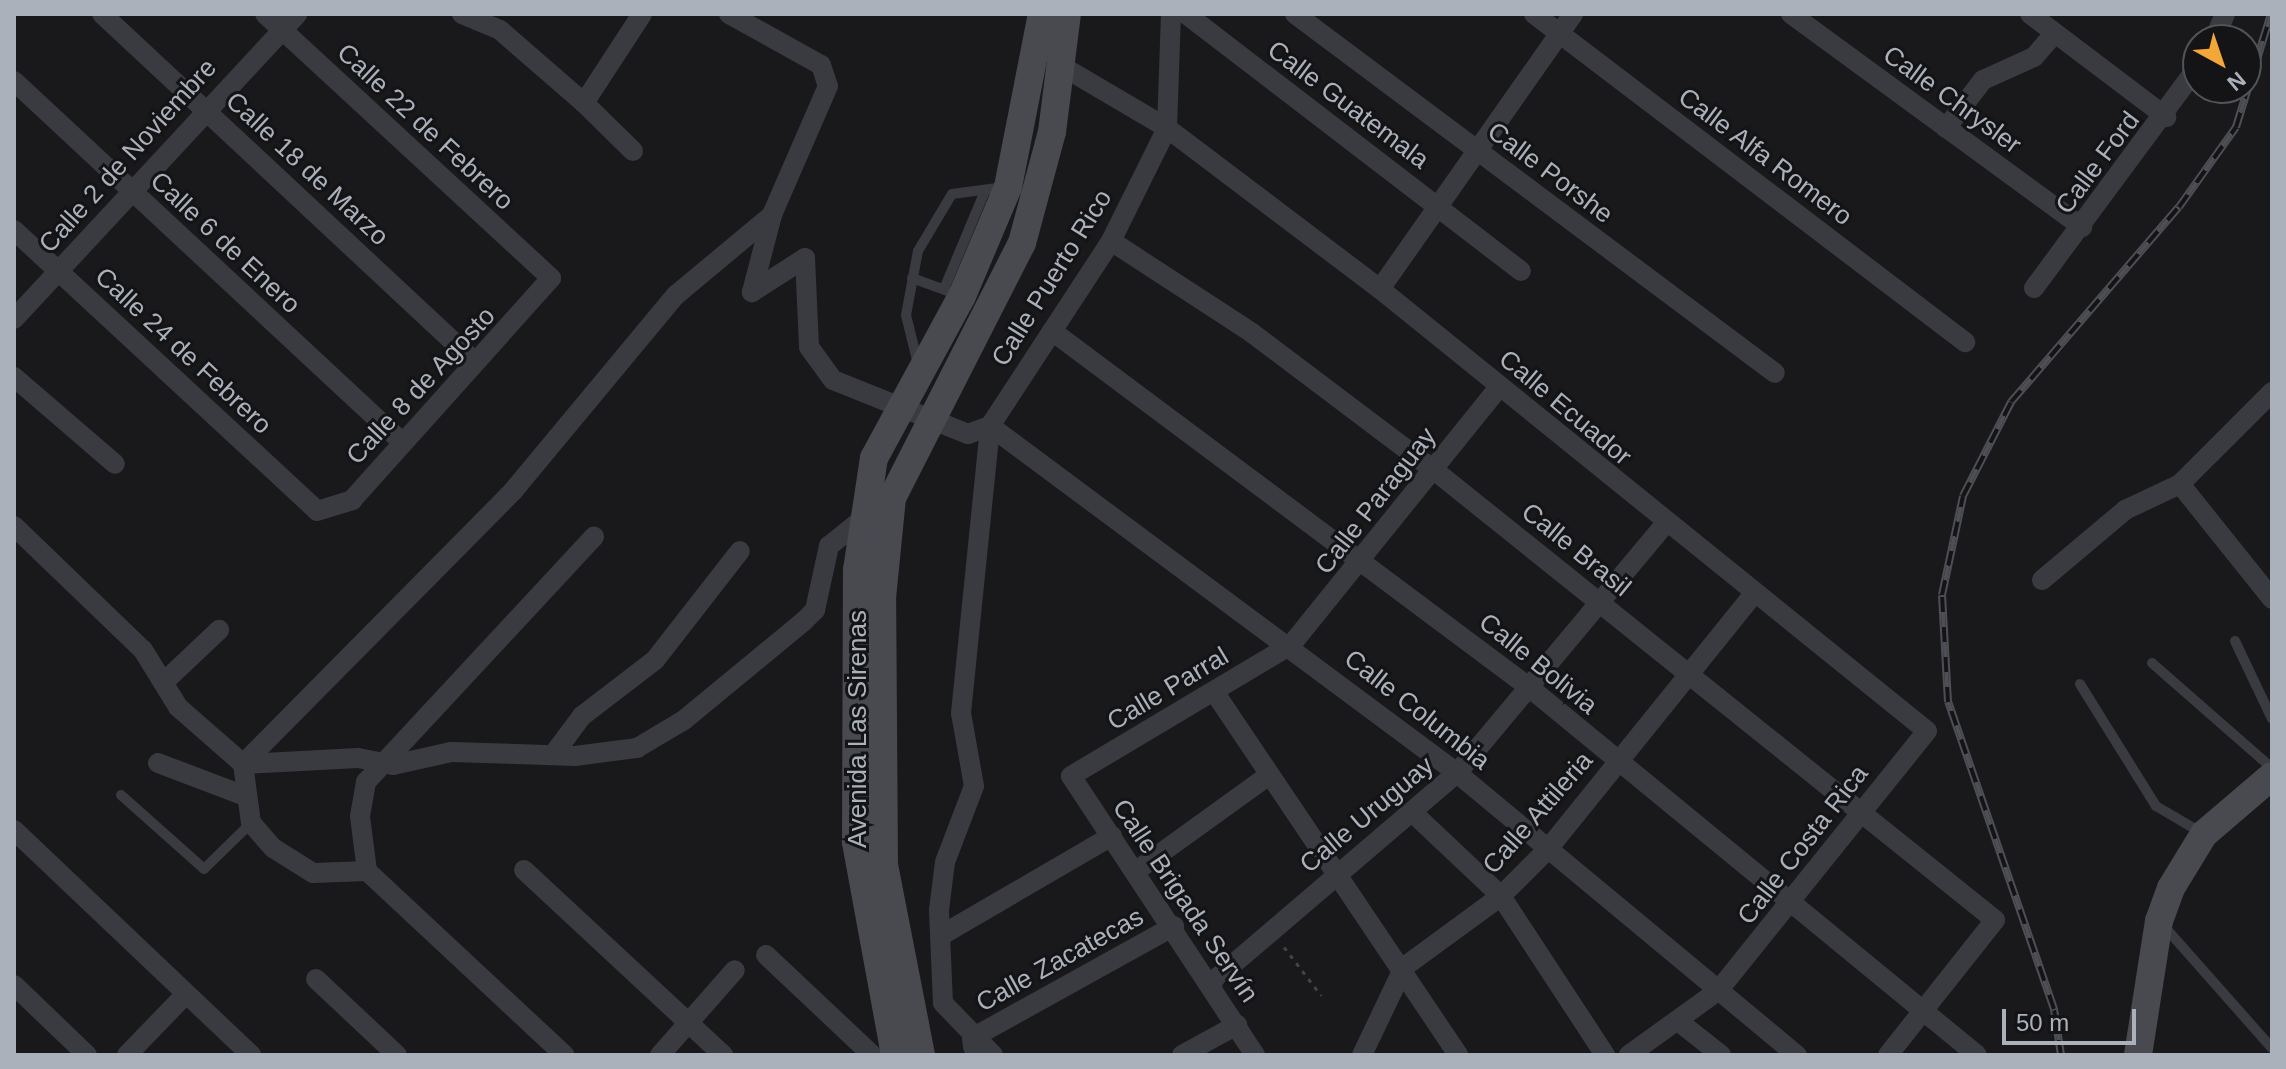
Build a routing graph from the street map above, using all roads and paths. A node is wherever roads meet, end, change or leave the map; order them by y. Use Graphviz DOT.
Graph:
graph roads {
  1 [pos="102,14"];
  2 [pos="265,14"];
  3 [pos="297,14"];
  4 [pos="462,14"];
  5 [pos="642,14"];
  6 [pos="729,14"];
  7 [pos="1042,14"];
  8 [pos="1067,14"];
  9 [pos="1171,14"];
  10 [pos="1186,14"];
  11 [pos="1295,14"];
  12 [pos="1534,14"];
  13 [pos="1573,14"];
  14 [pos="1791,14"];
  15 [pos="2030,14"];
  16 [pos="280,28"];
  17 [pos="1560,34"];
  18 [pos="2054,34"];
  19 [pos="1060,65"];
  20 [pos="14,81"];
  21 [pos="2182,92"];
  22 [pos="584,103"];
  23 [pos="206,109"];
  24 [pos="2166,117"];
  25 [pos="1167,128"];
  26 [pos="1946,128"];
  27 [pos="633,151"];
  28 [pos="1479,153"];
  29 [pos="996,189"];
  30 [pos="132,193"];
  31 [pos="1441,208"];
  32 [pos="772,215"];
  33 [pos="2082,227"];
  34 [pos="14,230"];
  35 [pos="1111,241"];
  36 [pos="58,271"];
  37 [pos="1521,271"];
  38 [pos="551,278"];
  39 [pos="912,278"];
  40 [pos="2034,288"];
  41 [pos="1380,289"];
  42 [pos="953,293"];
  43 [pos="14,319"];
  44 [pos="1052,331"];
  45 [pos="1965,342"];
  46 [pos="475,362"];
  47 [pos="1775,373"];
  48 [pos="920,374"];
  49 [pos="14,377"];
  50 [pos="1499,387"];
  51 [pos="2272,392"];
  52 [pos="901,407"];
  53 [pos="928,421"];
  54 [pos="990,426"];
  55 [pos="402,442"];
  56 [pos="115,464"];
  57 [pos="1434,470"];
  58 [pos="2180,484"];
  59 [pos="317,511"];
  60 [pos="865,517"];
  61 [pos="1664,525"];
  62 [pos="14,526"];
  63 [pos="594,537"];
  64 [pos="740,551"];
  65 [pos="1366,560"];
  66 [pos="2042,580"];
  67 [pos="1752,596"];
  68 [pos="2272,599"];
  69 [pos="1599,602"];
  70 [pos="219,630"];
  71 [pos="2235,641"];
  72 [pos="1291,645"];
  73 [pos="2152,663"];
  74 [pos="1688,674"];
  75 [pos="164,682"];
  76 [pos="2080,684"];
  77 [pos="1530,688"];
  78 [pos="1215,693"];
  79 [pos="2272,719"];
  80 [pos="1927,731"];
  81 [pos="553,755"];
  82 [pos="1617,762"];
  83 [pos="158,763"];
  84 [pos="380,763"];
  85 [pos="243,764"];
  86 [pos="2272,768"];
  87 [pos="1457,773"];
  88 [pos="1269,775"];
  89 [pos="1071,776"];
  90 [pos="2272,776"];
  91 [pos="121,795"];
  92 [pos="245,796"];
  93 [pos="1412,812"];
  94 [pos="1859,815"];
  95 [pos="251,823"];
  96 [pos="14,830"];
  97 [pos="2204,834"];
  98 [pos="1112,836"];
  99 [pos="1548,849"];
  100 [pos="524,870"];
  101 [pos="367,871"];
  102 [pos="1136,871"];
  103 [pos="1334,876"];
  104 [pos="1501,896"];
  105 [pos="1792,904"];
  106 [pos="2159,921"];
  107 [pos="1174,926"];
  108 [pos="1271,930"];
  109 [pos="940,936"];
  110 [pos="766,955"];
  111 [pos="1404,967"];
  112 [pos="735,970"];
  113 [pos="316,979"];
  114 [pos="1211,983"];
  115 [pos="14,985"];
  116 [pos="1719,990"];
  117 [pos="186,994"];
  118 [pos="1321,995"];
  119 [pos="1924,1008"];
  120 [pos="1678,1021"];
  121 [pos="688,1022"];
  122 [pos="1237,1025"];
  123 [pos="973,1047"];
  124 [pos="2272,1048"];
  125 [pos="87,1055"];
  126 [pos="127,1055"];
  127 [pos="251,1055"];
  128 [pos="397,1055"];
  129 [pos="564,1055"];
  130 [pos="660,1055"];
  131 [pos="723,1055"];
  132 [pos="872,1055"];
  133 [pos="895,1055"];
  134 [pos="921,1055"];
  135 [pos="993,1055"];
  136 [pos="1182,1055"];
  137 [pos="1255,1055"];
  138 [pos="1362,1055"];
  139 [pos="1458,1055"];
  140 [pos="1605,1055"];
  141 [pos="1629,1055"];
  142 [pos="1721,1055"];
  143 [pos="1797,1055"];
  144 [pos="1888,1055"];
  145 [pos="1977,1055"];
  146 [pos="2138,1055"];
  1 -- 23 [label="street, Calle 18 de Marzo"];
  2 -- 16 [label="street, Calle 22 de Febrero"];
  3 -- 16 [label="street, Calle 2 de Noviembre"];
  4 -- 22 [label="street"];
  5 -- 22 [label="street"];
  6 -- 32 [label="street"];
  7 -- 29 [label="main road, Avenida Las Sirenas"];
  8 -- 19 [label="main road, Avenida Las Sirenas"];
  9 -- 25 [label="street, Calle Puerto Rico"];
  10 -- 31 [label="street, Calle Guatemala"];
  11 -- 28 [label="street, Calle Porshe"];
  12 -- 17 [label="street, Calle Alfa Romero"];
  13 -- 17 [label="street"];
  14 -- 26 [label="street, Calle Chrysler"];
  15 -- 18 [label="street"];
  16 -- 23 [label="street, Calle 2 de Noviembre"];
  16 -- 38 [label="street, Calle 22 de Febrero"];
  17 -- 28 [label="street"];
  17 -- 45 [label="street, Calle Alfa Romero"];
  18 -- 24 [label="street"];
  18 -- 26 [label="street"];
  19 -- 25 [label="street, Calle Ecuador"];
  19 -- 53 [label="main road, Avenida Las Sirenas"];
  20 -- 30 [label="street, Calle 6 de Enero"];
  21 -- 24 [label="street, Calle Ford"];
  22 -- 27 [label="street"];
  23 -- 30 [label="street, Calle 2 de Noviembre"];
  23 -- 46 [label="street, Calle 18 de Marzo"];
  24 -- 33 [label="street, Calle Ford"];
  25 -- 35 [label="street, Calle Puerto Rico"];
  25 -- 41 [label="street, Calle Ecuador"];
  26 -- 33 [label="street, Calle Chrysler"];
  28 -- 31 [label="street"];
  28 -- 47 [label="street, Calle Porshe"];
  29 -- 39 [label="lane"];
  29 -- 42 [label="main road, Avenida Las Sirenas"];
  30 -- 36 [label="street, Calle 2 de Noviembre"];
  30 -- 55 [label="street, Calle 6 de Enero"];
  31 -- 37 [label="street, Calle Guatemala"];
  31 -- 41 [label="street"];
  32 -- 52 [label="street"];
  32 -- 85 [label="street"];
  33 -- 40 [label="street, Calle Ford"];
  34 -- 36 [label="street, Calle 24 de Febrero"];
  35 -- 44 [label="street, Calle Puerto Rico"];
  35 -- 57 [label="street, Calle Brasil"];
  36 -- 43 [label="street, Calle 2 de Noviembre"];
  36 -- 59 [label="street, Calle 24 de Febrero"];
  38 -- 46 [label="street, Calle 8 de Agosto"];
  39 -- 42 [label="lane"];
  39 -- 48 [label="lane"];
  41 -- 50 [label="street, Calle Ecuador"];
  42 -- 48 [label="main road, Avenida Las Sirenas"];
  44 -- 54 [label="street, Calle Puerto Rico"];
  44 -- 65 [label="street, Calle Bolivia"];
  46 -- 55 [label="street, Calle 8 de Agosto"];
  48 -- 52 [label="main road, Avenida Las Sirenas"];
  49 -- 56 [label="street"];
  50 -- 57 [label="street, Calle Paraguay"];
  50 -- 61 [label="street, Calle Ecuador"];
  51 -- 58 [label="street"];
  52 -- 53 [label="street"];
  52 -- 60 [label="main road, Avenida Las Sirenas"];
  53 -- 54 [label="street"];
  53 -- 134 [label="main road, Avenida Las Sirenas"];
  54 -- 72 [label="street, Calle Columbia"];
  54 -- 109 [label="street"];
  55 -- 59 [label="street, Calle 8 de Agosto"];
  57 -- 65 [label="street, Calle Paraguay"];
  57 -- 69 [label="street, Calle Brasil"];
  58 -- 66 [label="street"];
  58 -- 68 [label="street"];
  60 -- 81 [label="street"];
  60 -- 133 [label="main road, Avenida Las Sirenas"];
  61 -- 67 [label="street, Calle Ecuador"];
  61 -- 69 [label="street, Calle Uruguay"];
  62 -- 75 [label="street"];
  63 -- 84 [label="street"];
  64 -- 81 [label="street"];
  65 -- 72 [label="street, Calle Paraguay"];
  65 -- 77 [label="street, Calle Bolivia"];
  67 -- 74 [label="street, Calle Attileria"];
  67 -- 80 [label="street, Calle Ecuador"];
  69 -- 74 [label="street, Calle Brasil"];
  69 -- 77 [label="street, Calle Uruguay"];
  70 -- 75 [label="street"];
  71 -- 79 [label="lane"];
  72 -- 78 [label="street, Calle Parral"];
  72 -- 87 [label="street, Calle Columbia"];
  73 -- 86 [label="lane"];
  74 -- 82 [label="street, Calle Attileria"];
  74 -- 94 [label="street, Calle Brasil"];
  75 -- 85 [label="street"];
  76 -- 97 [label="lane"];
  77 -- 82 [label="street, Calle Bolivia"];
  77 -- 87 [label="street, Calle Uruguay"];
  78 -- 88 [label="street"];
  78 -- 89 [label="street, Calle Parral"];
  80 -- 94 [label="street, Calle Costa Rica"];
  81 -- 84 [label="street"];
  82 -- 99 [label="street, Calle Attileria"];
  82 -- 105 [label="street, Calle Bolivia"];
  83 -- 92 [label="street"];
  84 -- 85 [label="street"];
  84 -- 101 [label="street"];
  85 -- 92 [label="street"];
  87 -- 93 [label="street, Calle Uruguay"];
  87 -- 99 [label="street, Calle Columbia"];
  88 -- 102 [label="street, Calle Zacatecas"];
  88 -- 103 [label="street"];
  89 -- 98 [label="street, Calle Brigada Servín"];
  90 -- 97 [label="main road"];
  91 -- 95 [label="lane"];
  92 -- 95 [label="street"];
  93 -- 103 [label="street, Calle Uruguay"];
  93 -- 104 [label="street"];
  94 -- 105 [label="street, Calle Costa Rica"];
  94 -- 119 [label="street, Calle Brasil"];
  95 -- 101 [label="street"];
  96 -- 117 [label="street"];
  97 -- 106 [label="main road"];
  98 -- 102 [label="street, Calle Brigada Servín"];
  98 -- 109 [label="street"];
  99 -- 104 [label="street, Calle Attileria"];
  99 -- 116 [label="street, Calle Columbia"];
  100 -- 121 [label="street"];
  101 -- 129 [label="street"];
  102 -- 107 [label="street, Calle Brigada Servín"];
  103 -- 108 [label="street, Calle Uruguay"];
  103 -- 111 [label="street"];
  104 -- 111 [label="street, Calle Attileria"];
  104 -- 140 [label="street"];
  105 -- 116 [label="street, Calle Costa Rica"];
  105 -- 119 [label="street, Calle Bolivia"];
  106 -- 124 [label="lane"];
  106 -- 146 [label="main road"];
  107 -- 114 [label="street, Calle Brigada Servín"];
  107 -- 123 [label="street, Calle Zacatecas"];
  108 -- 114 [label="street, Calle Uruguay"];
  108 -- 118 [label="path"];
  109 -- 123 [label="street"];
  110 -- 132 [label="street"];
  111 -- 138 [label="street, Calle Attileria"];
  111 -- 139 [label="street"];
  112 -- 121 [label="street"];
  113 -- 128 [label="street"];
  114 -- 122 [label="street, Calle Brigada Servín"];
  115 -- 125 [label="street"];
  116 -- 120 [label="street, Calle Costa Rica"];
  116 -- 143 [label="street, Calle Columbia"];
  117 -- 126 [label="street"];
  117 -- 127 [label="street"];
  119 -- 144 [label="street"];
  119 -- 145 [label="street, Calle Bolivia"];
  120 -- 141 [label="street, Calle Costa Rica"];
  120 -- 142 [label="street"];
  121 -- 130 [label="street"];
  121 -- 131 [label="street"];
  122 -- 136 [label="street"];
  122 -- 137 [label="street, Calle Brigada Servín"];
  123 -- 135 [label="street"];
}
